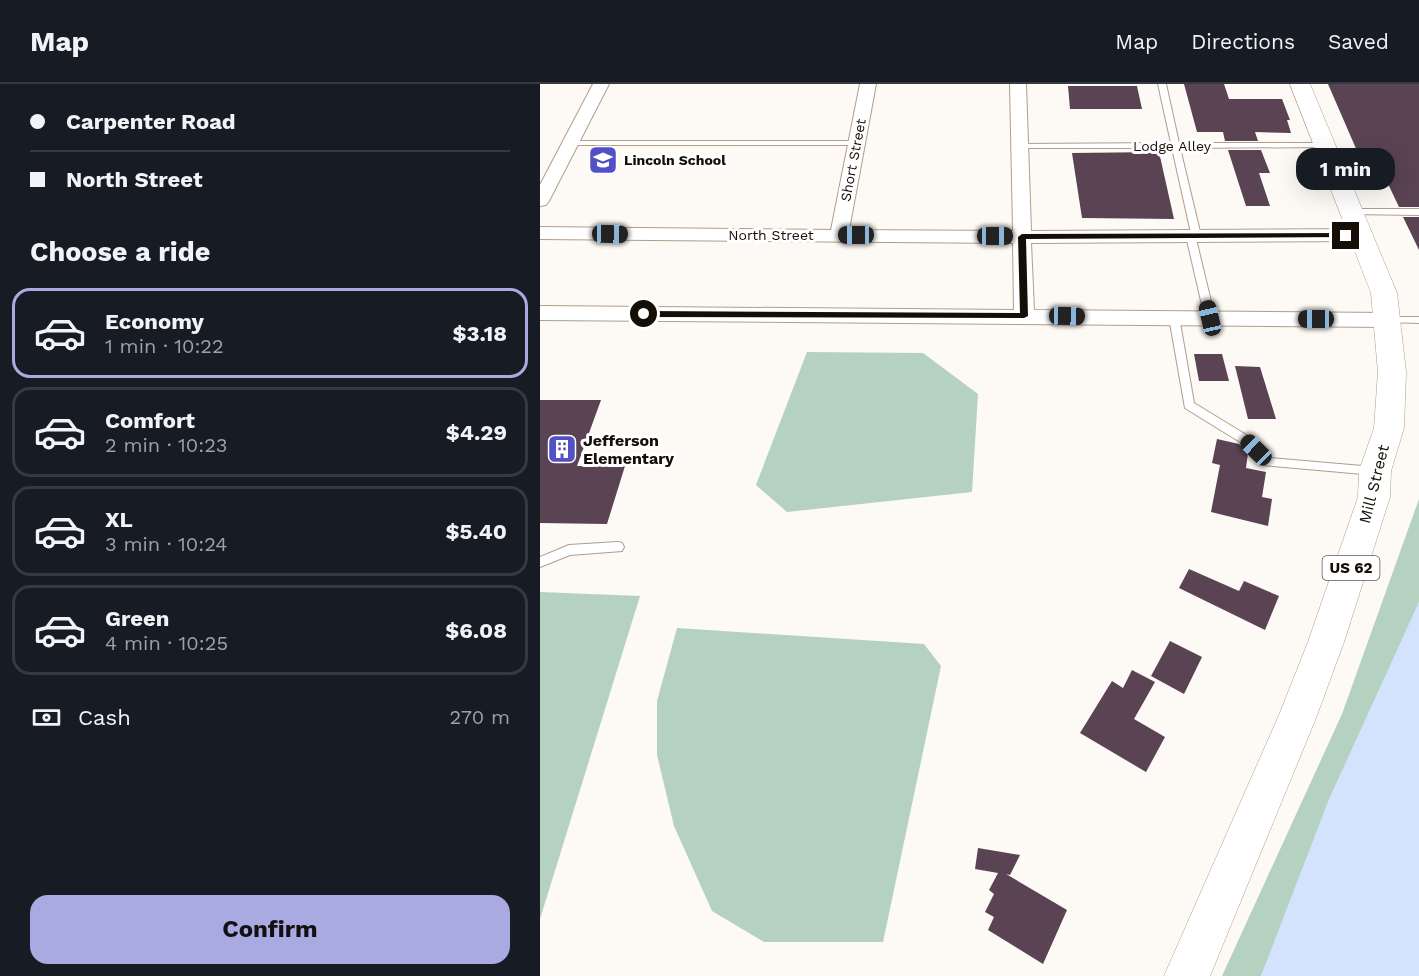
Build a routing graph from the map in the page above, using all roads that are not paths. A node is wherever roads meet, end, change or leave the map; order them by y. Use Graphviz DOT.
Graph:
graph roads {
  1 [pos="601,84"];
  2 [pos="868,84"];
  3 [pos="1018,84"];
  4 [pos="1162,84"];
  5 [pos="1300,84"];
  6 [pos="570,143"];
  7 [pos="856,143"];
  8 [pos="1325,145"];
  9 [pos="1019,146"];
  10 [pos="1175,146"];
  11 [pos="540,201"];
  12 [pos="1419,212"];
  13 [pos="1357,224"];
  14 [pos="540,234"];
  15 [pos="838,235"];
  16 [pos="1193,236"];
  17 [pos="1022,237"];
  18 [pos="540,313"];
  19 [pos="1024,316"];
  20 [pos="1174,318"];
  21 [pos="1210,318"];
  22 [pos="1403,320"];
  23 [pos="1375,471"];
  24 [pos="618,548"];
  25 [pos="540,562"];
  26 [pos="1187,976"];
  1 -- 6 [label="street"];
  2 -- 7 [label="street, Short Street"];
  3 -- 9 [label="street"];
  4 -- 10 [label="lane"];
  5 -- 8 [label="highway, Mill Street / US 62"];
  6 -- 7 [label="lane"];
  6 -- 11 [label="street"];
  7 -- 15 [label="street, Short Street"];
  8 -- 10 [label="lane, Lodge Alley"];
  8 -- 13 [label="highway, Mill Street / US 62"];
  9 -- 10 [label="lane, Lodge Alley"];
  9 -- 17 [label="street"];
  10 -- 16 [label="lane"];
  12 -- 13 [label="lane"];
  13 -- 16 [label="street, North Street"];
  13 -- 22 [label="highway, Mill Street / US 62"];
  14 -- 15 [label="street, North Street"];
  15 -- 17 [label="street, North Street"];
  16 -- 17 [label="street, North Street"];
  16 -- 21 [label="lane"];
  17 -- 19 [label="street"];
  18 -- 19 [label="street"];
  19 -- 20 [label="street"];
  20 -- 21 [label="street"];
  20 -- 23 [label="lane"];
  21 -- 22 [label="street"];
  22 -- 23 [label="highway, Mill Street / US 62"];
  23 -- 26 [label="highway, Mill Street / US 62"];
  24 -- 25 [label="lane"];
}
